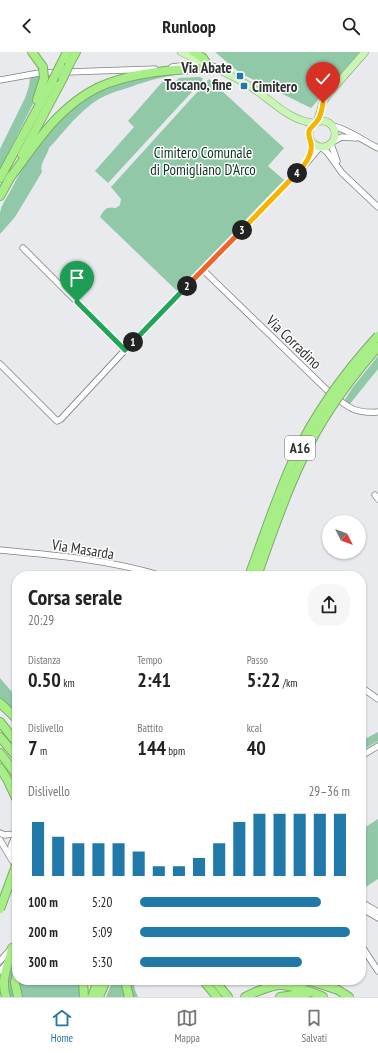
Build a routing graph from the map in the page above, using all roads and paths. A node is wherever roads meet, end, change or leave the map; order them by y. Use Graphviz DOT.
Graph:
graph roads {
  1 [pos="32,52"];
  2 [pos="181,52"];
  3 [pos="194,52"];
  4 [pos="365,52"];
  5 [pos="74,53"];
  6 [pos="198,60"];
  7 [pos="210,66"];
  8 [pos="158,68"];
  9 [pos="169,71"];
  10 [pos="0,80"];
  11 [pos="326,98"];
  12 [pos="287,114"];
  13 [pos="316,123"];
  14 [pos="331,124"];
  15 [pos="309,133"];
  16 [pos="361,139"];
  17 [pos="311,141"];
  18 [pos="333,142"];
  19 [pos="321,147"];
  20 [pos="378,148"];
  21 [pos="15,152"];
  22 [pos="330,155"];
  23 [pos="314,156"];
  24 [pos="304,166"];
  25 [pos="338,167"];
  26 [pos="4,179"];
  27 [pos="0,196"];
  28 [pos="378,207"];
  29 [pos="23,248"];
  30 [pos="204,270"];
  31 [pos="378,336"];
  32 [pos="378,347"];
  33 [pos="125,350"];
  34 [pos="0,364"];
  35 [pos="378,412"];
  36 [pos="0,550"];
  37 [pos="137,571"];
  38 [pos="251,571"];
  39 [pos="258,571"];
  40 [pos="366,691"];
  41 [pos="378,699"];
  42 [pos="0,703"];
  43 [pos="12,714"];
  44 [pos="0,722"];
  45 [pos="12,737"];
  46 [pos="0,738"];
  47 [pos="378,746"];
  48 [pos="12,752"];
  49 [pos="0,753"];
  50 [pos="366,753"];
  51 [pos="0,768"];
  52 [pos="12,769"];
  53 [pos="12,788"];
  54 [pos="0,833"];
  55 [pos="12,834"];
  56 [pos="0,840"];
  57 [pos="12,843"];
  58 [pos="11,857"];
  59 [pos="12,877"];
  60 [pos="366,905"];
  61 [pos="0,909"];
  62 [pos="366,911"];
  63 [pos="378,912"];
  64 [pos="378,918"];
  65 [pos="12,951"];
  66 [pos="366,953"];
  67 [pos="3,963"];
  68 [pos="0,971"];
  69 [pos="378,971"];
  70 [pos="15,985"];
  71 [pos="83,985"];
  72 [pos="96,985"];
  73 [pos="104,985"];
  74 [pos="126,985"];
  75 [pos="207,985"];
  76 [pos="218,985"];
  77 [pos="279,985"];
  78 [pos="323,985"];
  79 [pos="0,993"];
  80 [pos="320,995"];
  81 [pos="5,997"];
  82 [pos="18,997"];
  83 [pos="84,997"];
  84 [pos="92,997"];
  85 [pos="99,997"];
  86 [pos="129,997"];
  87 [pos="217,997"];
  88 [pos="228,997"];
  89 [pos="245,997"];
  90 [pos="280,997"];
  91 [pos="349,997"];
  1 -- 21 [label="highway, bridge"];
  2 -- 6 [label="main road"];
  3 -- 7 [label="highway"];
  4 -- 11 [label="main road"];
  5 -- 21 [label="highway, bridge"];
  5 -- 26 [label="highway, bridge"];
  6 -- 7 [label="main road"];
  6 -- 8 [label="street"];
  7 -- 9 [label="highway"];
  7 -- 12 [label="main road"];
  8 -- 9 [label="street"];
  8 -- 10 [label="street"];
  9 -- 26 [label="highway"];
  11 -- 13 [label="main road"];
  11 -- 14 [label="main road"];
  12 -- 13 [label="main road"];
  12 -- 15 [label="main road"];
  13 -- 14 [label="main road"];
  13 -- 15 [label="main road"];
  14 -- 16 [label="street"];
  14 -- 18 [label="main road"];
  15 -- 17 [label="main road"];
  16 -- 18 [label="street"];
  16 -- 20 [label="street"];
  17 -- 19 [label="main road"];
  17 -- 24 [label="street"];
  18 -- 19 [label="main road"];
  18 -- 25 [label="street"];
  19 -- 22 [label="street"];
  19 -- 23 [label="street"];
  21 -- 26 [label="highway"];
  22 -- 23 [label="street"];
  22 -- 25 [label="street"];
  23 -- 24 [label="street"];
  24 -- 30 [label="street"];
  25 -- 28 [label="street"];
  26 -- 27 [label="highway"];
  29 -- 33 [label="street"];
  30 -- 33 [label="street"];
  30 -- 35 [label="street, Via Corradino"];
  31 -- 38 [label="highway, A16, bridge"];
  32 -- 39 [label="highway, A16, bridge"];
  33 -- 34 [label="street"];
  36 -- 37 [label="street, Via Masarda"];
  40 -- 41 [label="street"];
  42 -- 43 [label="highway"];
  44 -- 45 [label="highway"];
  46 -- 48 [label="highway"];
  47 -- 50 [label="street"];
  49 -- 52 [label="highway"];
  51 -- 53 [label="highway"];
  54 -- 55 [label="street"];
  56 -- 58 [label="street"];
  57 -- 58 [label="street"];
  59 -- 61 [label="highway, bridge"];
  60 -- 63 [label="street"];
  62 -- 64 [label="street"];
  65 -- 67 [label="highway"];
  66 -- 69 [label="street"];
  67 -- 68 [label="street"];
  67 -- 81 [label="highway"];
  70 -- 82 [label="highway"];
  71 -- 83 [label="highway"];
  72 -- 84 [label="highway"];
  73 -- 85 [label="highway"];
  74 -- 86 [label="highway"];
  75 -- 87 [label="highway"];
  76 -- 88 [label="highway"];
  77 -- 80 [label="highway"];
  77 -- 89 [label="highway"];
  78 -- 91 [label="highway"];
  79 -- 81 [label="highway"];
  80 -- 90 [label="highway"];
}
